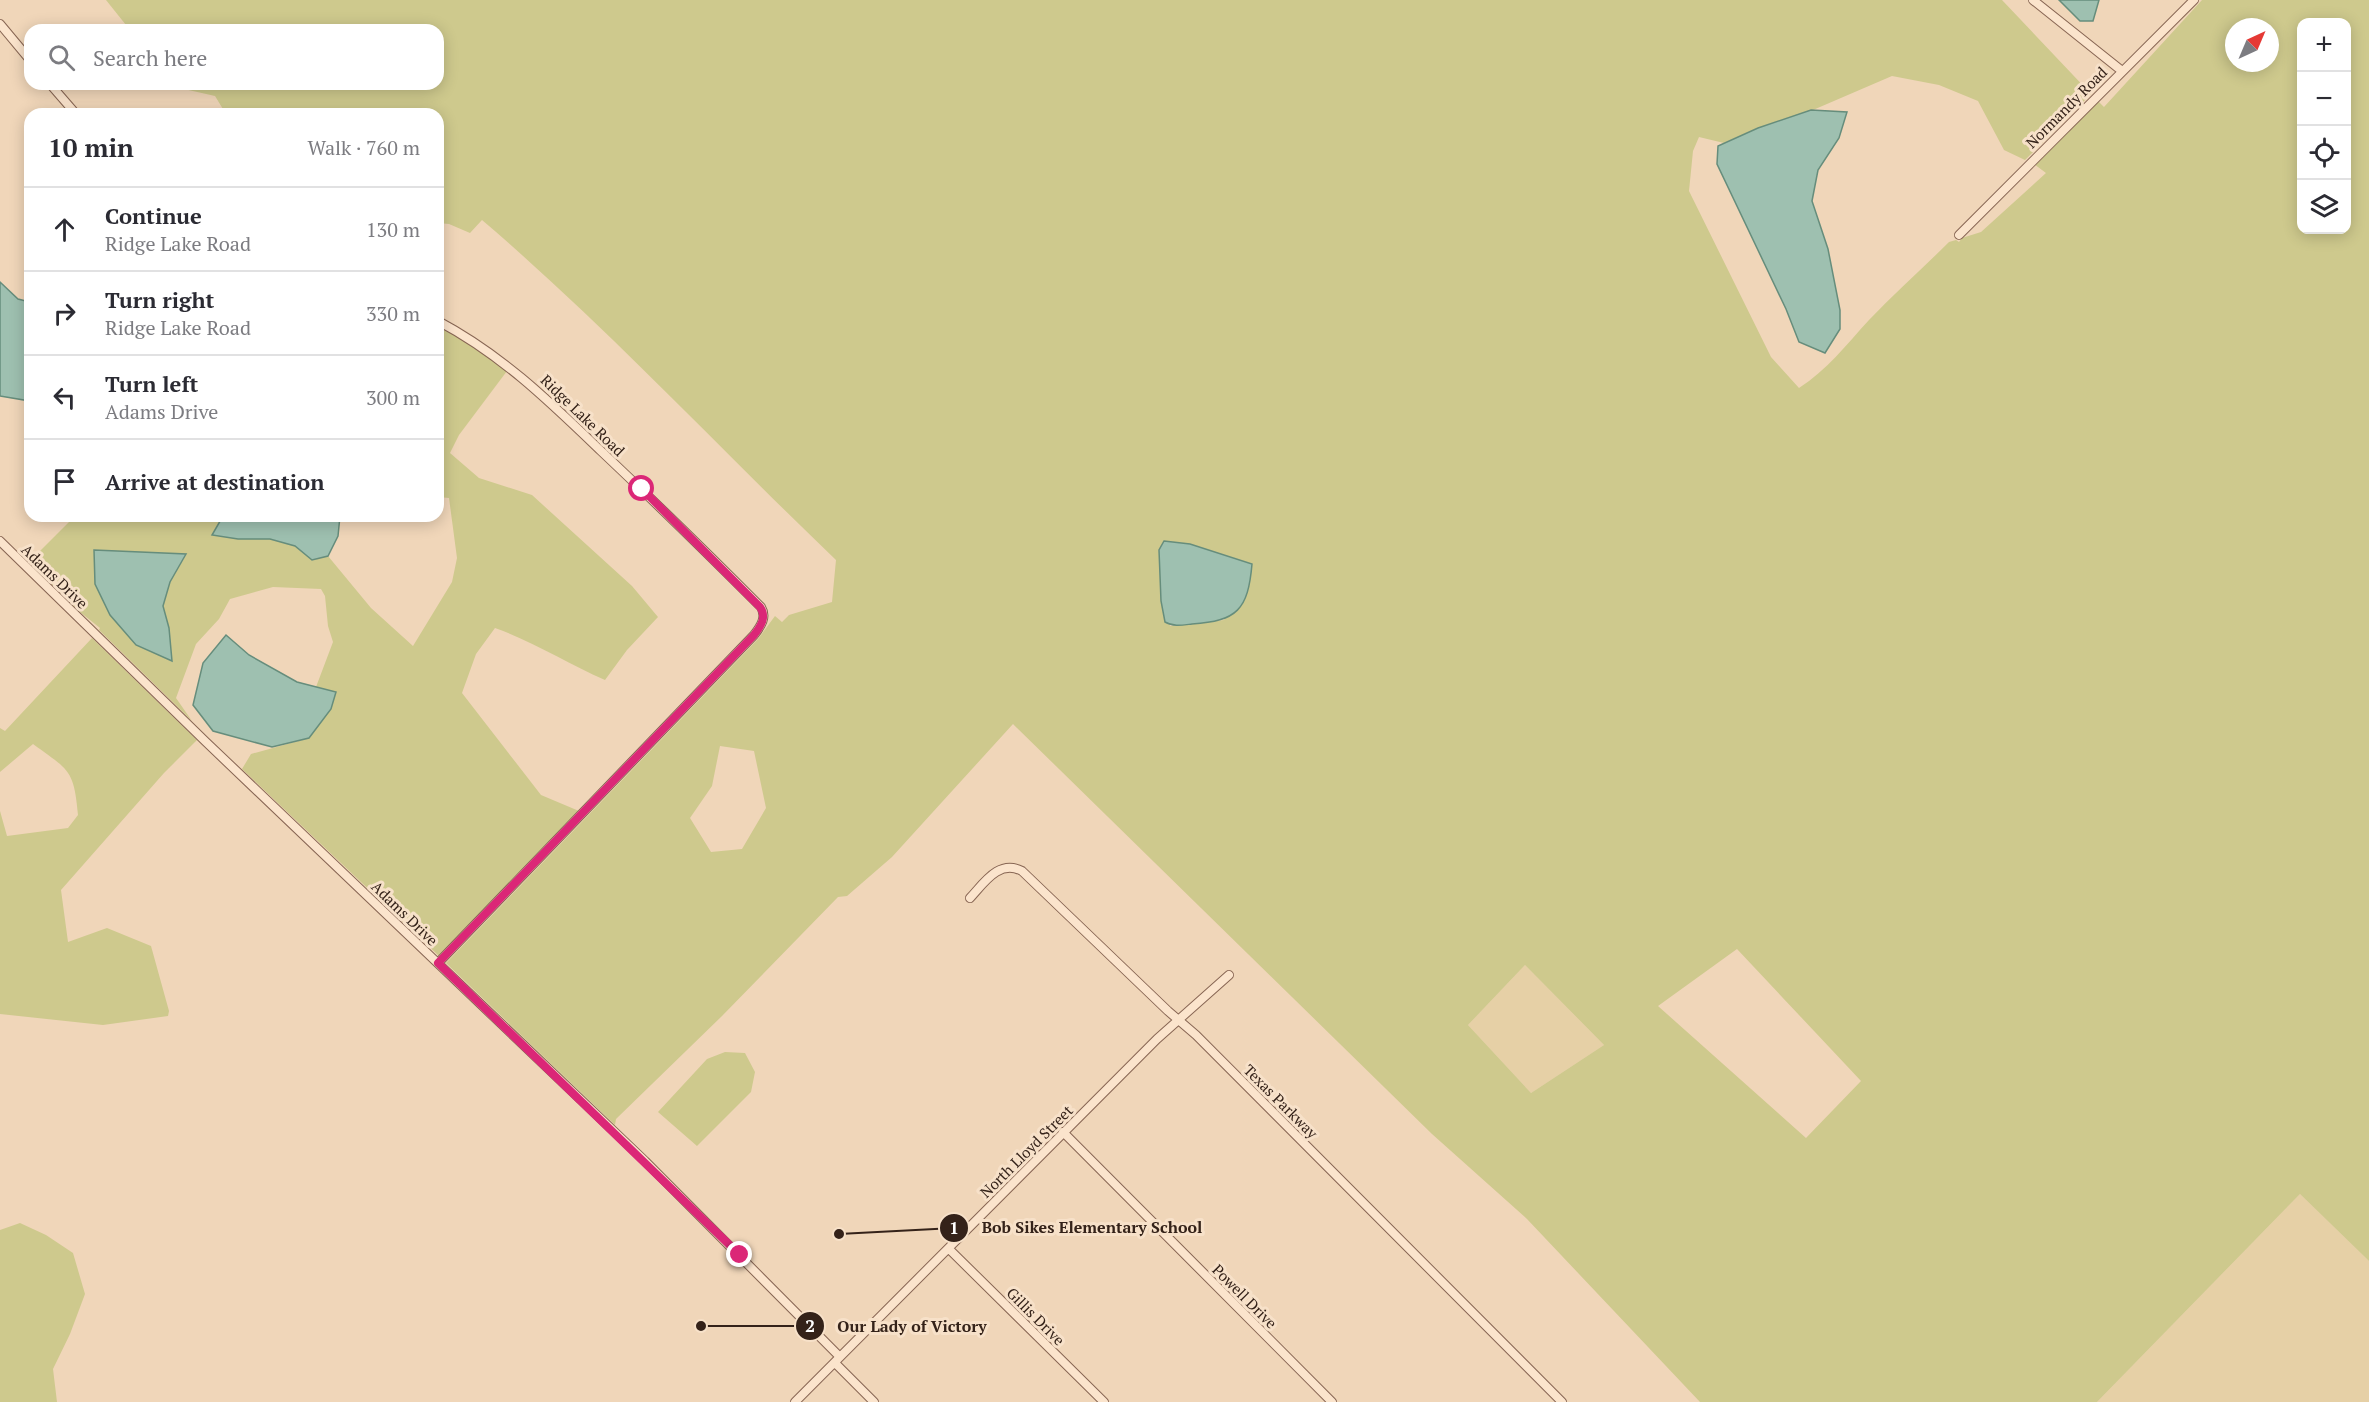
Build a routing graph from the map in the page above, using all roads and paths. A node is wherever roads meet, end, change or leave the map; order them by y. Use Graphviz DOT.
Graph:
graph roads {
  1 [pos="2032,0"];
  2 [pos="2194,0"];
  3 [pos="0,24"];
  4 [pos="24,53"];
  5 [pos="2122,71"];
  6 [pos="55,90"];
  7 [pos="71,108"];
  8 [pos="1959,234"];
  9 [pos="444,324"];
  10 [pos="0,541"];
  11 [pos="970,898"];
  12 [pos="438,963"];
  13 [pos="1229,975"];
  14 [pos="1178,1020"];
  15 [pos="1063,1132"];
  16 [pos="949,1249"];
  17 [pos="838,1360"];
  18 [pos="795,1402"];
  19 [pos="874,1402"];
  20 [pos="1104,1402"];
  21 [pos="1332,1402"];
  22 [pos="1562,1402"];
  1 -- 5 [label="street"];
  2 -- 5 [label="street, Normandy Road"];
  3 -- 4 [label="street"];
  5 -- 8 [label="street, Normandy Road"];
  6 -- 7 [label="street"];
  9 -- 12 [label="street, Ridge Lake Road"];
  10 -- 12 [label="street, Adams Drive"];
  11 -- 14 [label="street, Texas Parkway"];
  12 -- 17 [label="street, Adams Drive"];
  13 -- 14 [label="street, North Lloyd Street"];
  14 -- 15 [label="street, North Lloyd Street"];
  14 -- 22 [label="street, Texas Parkway"];
  15 -- 16 [label="street, North Lloyd Street"];
  15 -- 21 [label="street, Powell Drive"];
  16 -- 17 [label="street, North Lloyd Street"];
  16 -- 20 [label="street, Gillis Drive"];
  17 -- 18 [label="street, North Lloyd Street"];
  17 -- 19 [label="street, Adams Drive"];
}
